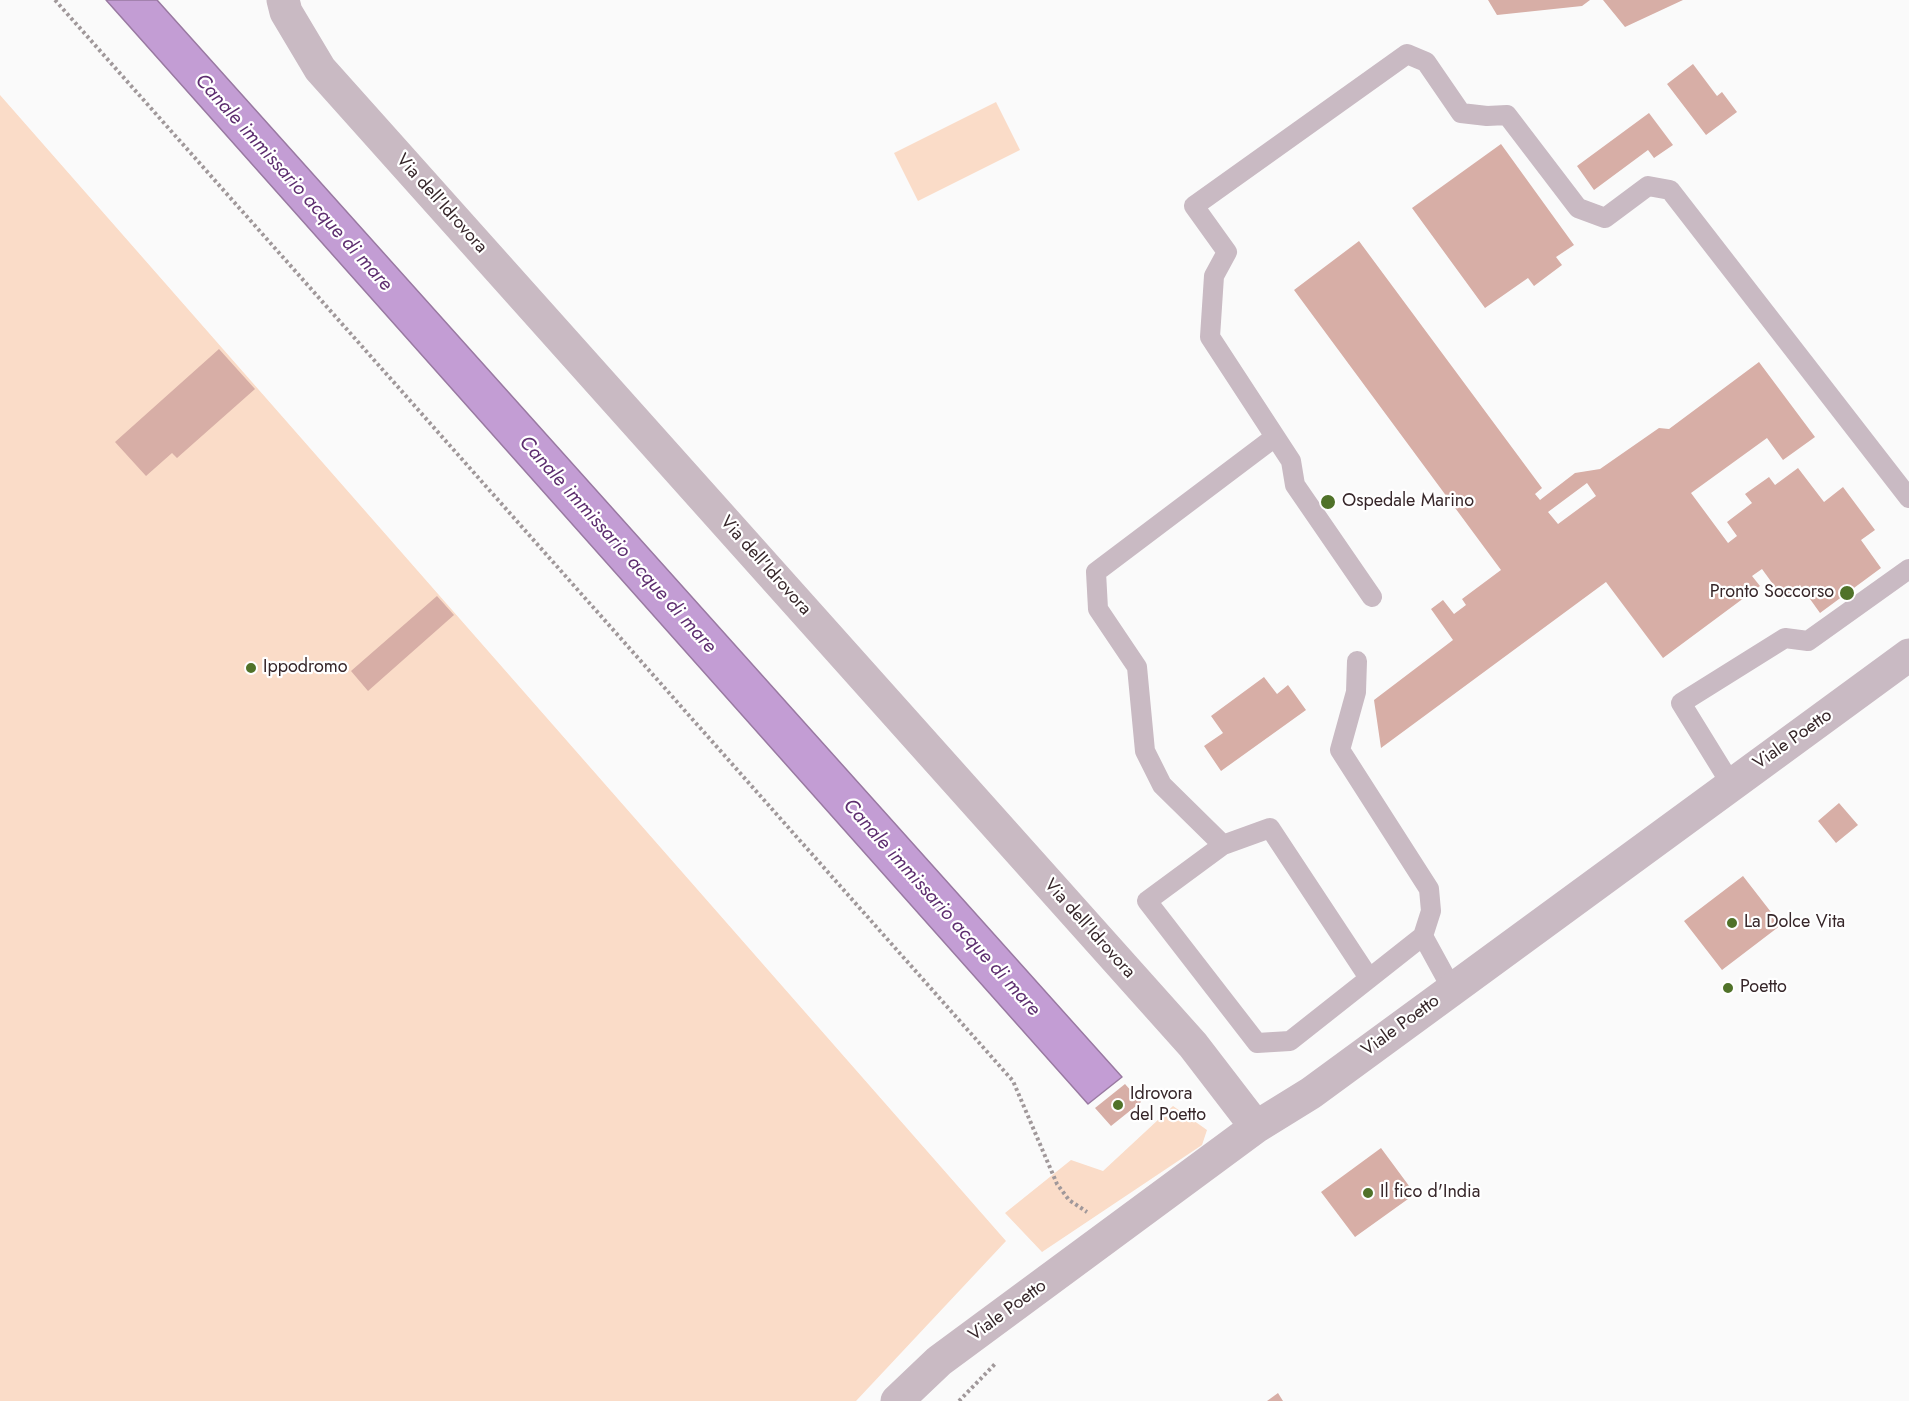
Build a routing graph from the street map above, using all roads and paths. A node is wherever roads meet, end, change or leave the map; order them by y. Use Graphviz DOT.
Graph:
graph roads {
  1 [pos="55,0"];
  2 [pos="283,0"];
  3 [pos="1275,437"];
  4 [pos="1909,498"];
  5 [pos="1909,569"];
  6 [pos="1372,597"];
  7 [pos="1909,655"];
  8 [pos="1357,660"];
  9 [pos="1731,784"];
  10 [pos="1223,845"];
  11 [pos="1423,936"];
  12 [pos="1369,978"];
  13 [pos="1452,989"];
  14 [pos="1256,1127"];
  15 [pos="1094,1207"];
  16 [pos="897,1401"];
  1 -- 15 [label="path"];
  2 -- 14 [label="street, Via dell'Idrovora"];
  3 -- 4 [label="lane"];
  3 -- 6 [label="lane"];
  3 -- 10 [label="lane"];
  5 -- 9 [label="lane"];
  7 -- 9 [label="street, Viale Poetto"];
  8 -- 11 [label="lane"];
  9 -- 13 [label="street, Viale Poetto"];
  10 -- 12 [label="lane"];
  10 -- 12 [label="lane"];
  11 -- 12 [label="lane"];
  11 -- 13 [label="lane"];
  13 -- 14 [label="street, Viale Poetto"];
  14 -- 16 [label="street, Viale Poetto"];
}
